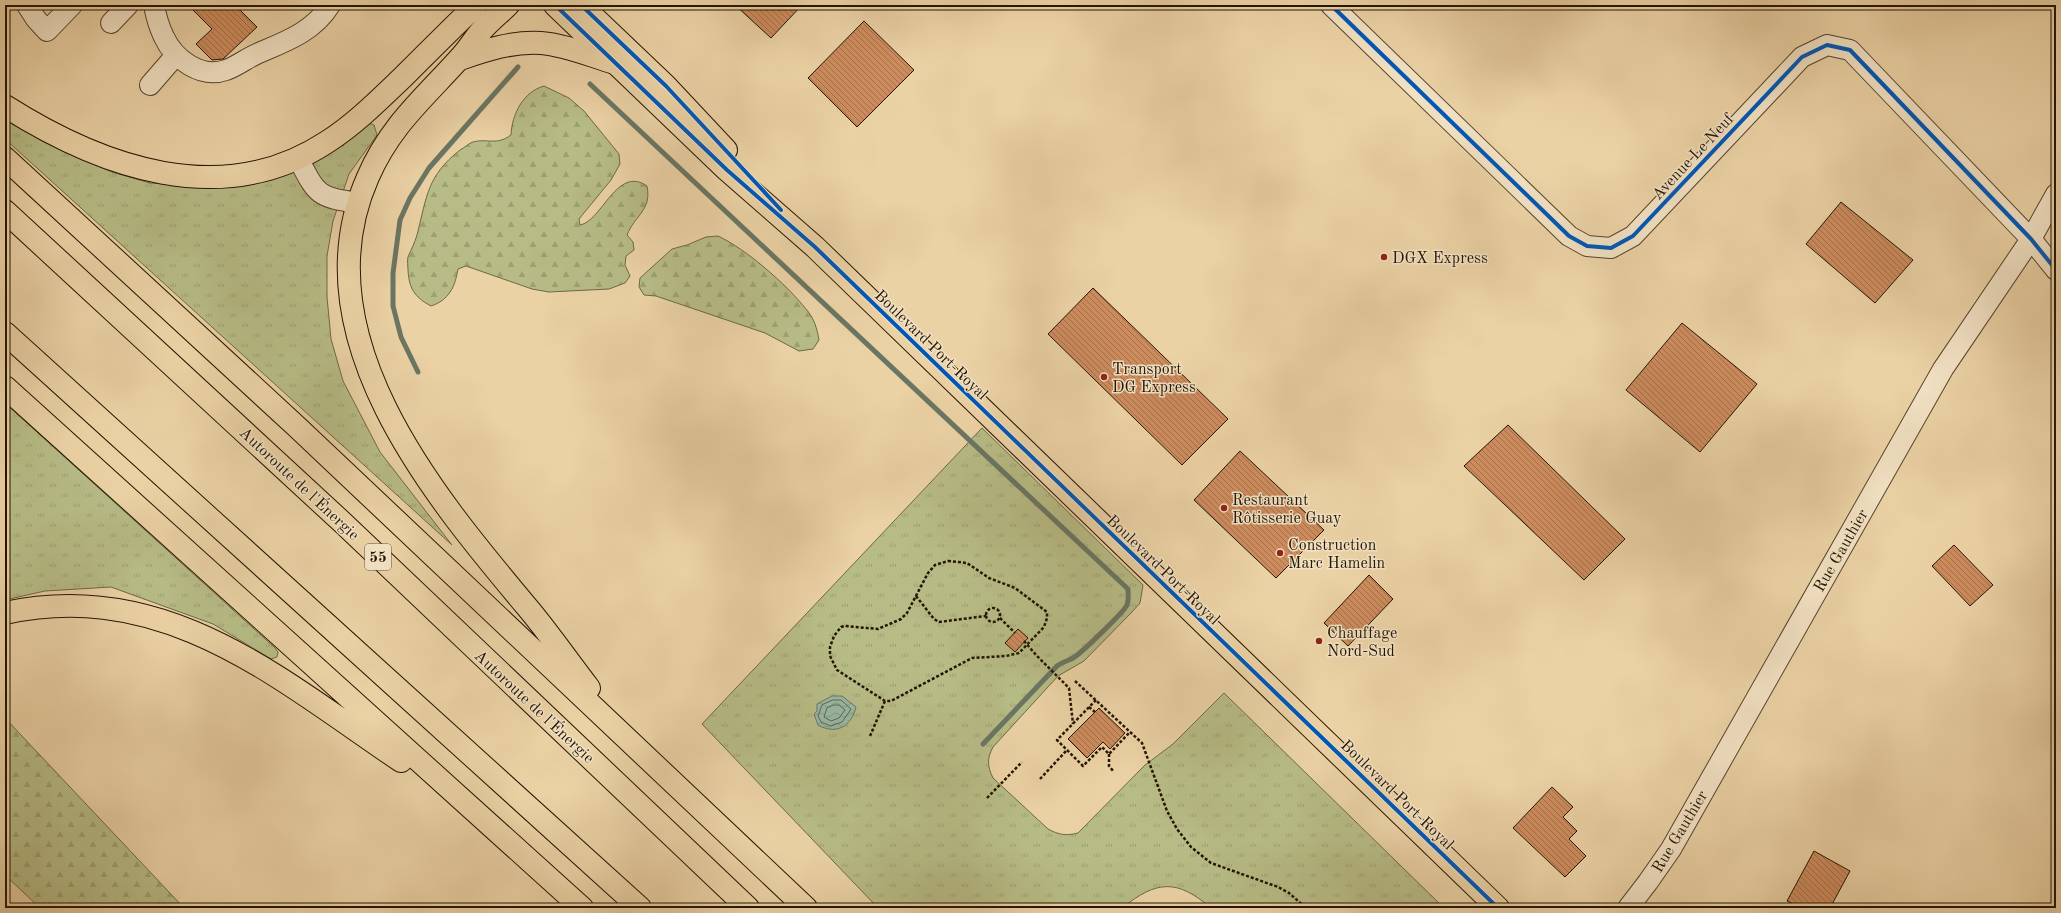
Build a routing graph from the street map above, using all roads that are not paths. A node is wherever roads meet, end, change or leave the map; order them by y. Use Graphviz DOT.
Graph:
graph roads {
  1 [pos="26,5"];
  2 [pos="72,5"];
  3 [pos="128,5"];
  4 [pos="154,5"];
  5 [pos="330,5"];
  6 [pos="476,5"];
  7 [pos="508,5"];
  8 [pos="555,5"];
  9 [pos="581,5"];
  10 [pos="1331,5"];
  11 [pos="111,24"];
  12 [pos="176,55"];
  13 [pos="460,59"];
  14 [pos="615,63"];
  15 [pos="150,85"];
  16 [pos="5,106"];
  17 [pos="5,158"];
  18 [pos="298,158"];
  19 [pos="2056,194"];
  20 [pos="358,203"];
  21 [pos="5,211"];
  22 [pos="2031,239"];
  23 [pos="815,247"];
  24 [pos="2056,270"];
  25 [pos="5,333"];
  26 [pos="5,387"];
  27 [pos="5,613"];
  28 [pos="625,737"];
  29 [pos="470,807"];
  30 [pos="582,908"];
  31 [pos="640,908"];
  32 [pos="748,908"];
  33 [pos="806,908"];
  34 [pos="1498,908"];
  35 [pos="1628,908"];
  1 -- 2 [label="street"];
  3 -- 11 [label="street"];
  4 -- 12 [label="street"];
  5 -- 12 [label="street"];
  6 -- 18 [label="main road"];
  7 -- 13 [label="main road"];
  8 -- 14 [label="main road, Boulevard Port-Royal"];
  9 -- 23 [label="main road, Boulevard Port-Royal"];
  10 -- 22 [label="street, Avenue Le Neuf"];
  12 -- 15 [label="street"];
  13 -- 14 [label="main road"];
  13 -- 20 [label="main road"];
  14 -- 23 [label="main road, Boulevard Port-Royal"];
  16 -- 18 [label="main road"];
  17 -- 28 [label="main road"];
  18 -- 20 [label="street"];
  19 -- 22 [label="street, Rue Gauthier"];
  20 -- 28 [label="main road"];
  21 -- 32 [label="main road, Autoroute de l'Énergie / 55"];
  22 -- 24 [label="street, Avenue Le Neuf"];
  22 -- 35 [label="street, Rue Gauthier"];
  23 -- 34 [label="main road, Boulevard Port-Royal"];
  25 -- 31 [label="main road"];
  26 -- 29 [label="main road"];
  27 -- 29 [label="main road"];
  28 -- 33 [label="main road"];
  29 -- 30 [label="main road"];
}
